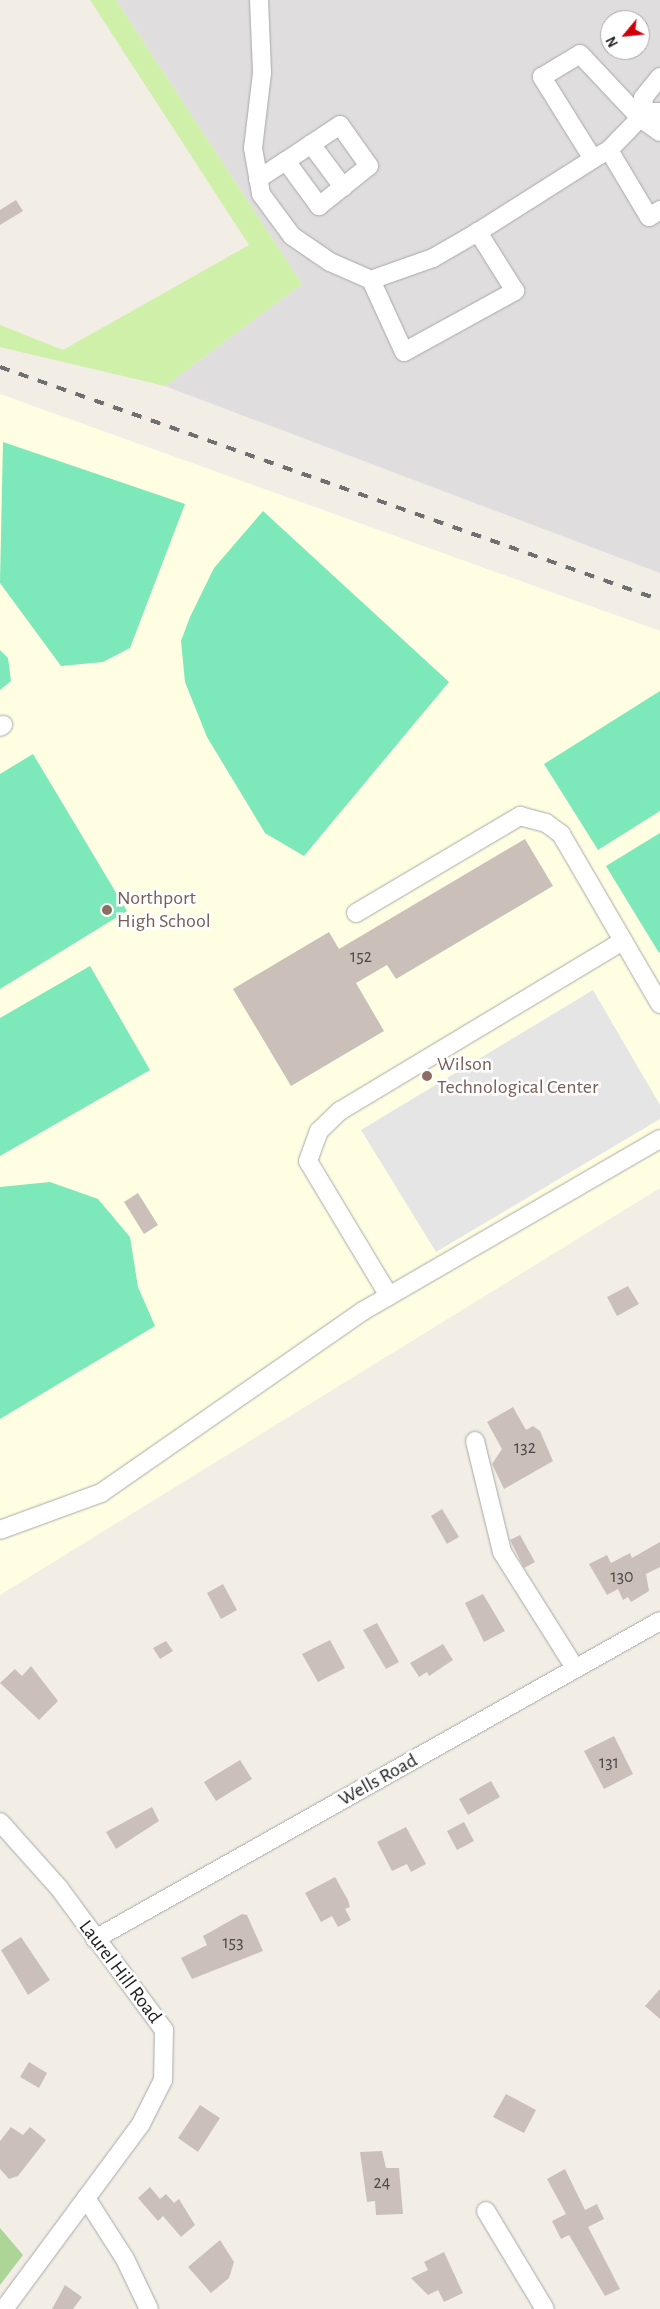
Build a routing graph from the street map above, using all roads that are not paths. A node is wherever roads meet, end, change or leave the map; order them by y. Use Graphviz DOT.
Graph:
graph roads {
  1 [pos="259,0"];
  2 [pos="660,77"];
  3 [pos="649,114"];
  4 [pos="660,132"];
  5 [pos="312,144"];
  6 [pos="609,150"];
  7 [pos="593,159"];
  8 [pos="286,161"];
  9 [pos="258,179"];
  10 [pos="343,187"];
  11 [pos="660,210"];
  12 [pos="478,232"];
  13 [pos="371,280"];
  14 [pos="356,913"];
  15 [pos="623,941"];
  16 [pos="660,1004"];
  17 [pos="660,1139"];
  18 [pos="389,1296"];
  19 [pos="476,1441"];
  20 [pos="0,1530"];
  21 [pos="660,1621"];
  22 [pos="575,1668"];
  23 [pos="0,1822"];
  24 [pos="95,1939"];
  25 [pos="86,2198"];
  26 [pos="486,2212"];
  27 [pos="4,2309"];
  28 [pos="149,2309"];
  29 [pos="545,2309"];
  1 -- 9 [label="street"];
  2 -- 3 [label="street"];
  3 -- 4 [label="street"];
  3 -- 6 [label="street"];
  3 -- 7 [label="street"];
  5 -- 8 [label="street"];
  5 -- 10 [label="street"];
  5 -- 10 [label="street"];
  6 -- 7 [label="street"];
  6 -- 11 [label="street"];
  7 -- 12 [label="street"];
  8 -- 9 [label="street"];
  8 -- 10 [label="street"];
  9 -- 13 [label="street"];
  12 -- 13 [label="street"];
  12 -- 13 [label="street"];
  14 -- 15 [label="street"];
  15 -- 16 [label="street"];
  15 -- 18 [label="street"];
  17 -- 18 [label="street"];
  18 -- 20 [label="street"];
  19 -- 22 [label="street"];
  21 -- 22 [label="street, Wells Road"];
  22 -- 24 [label="street, Wells Road"];
  23 -- 24 [label="street, Laurel Hill Road"];
  24 -- 25 [label="street, Laurel Hill Road"];
  25 -- 27 [label="street, Laurel Hill Road"];
  25 -- 28 [label="street"];
  26 -- 29 [label="street"];
}
